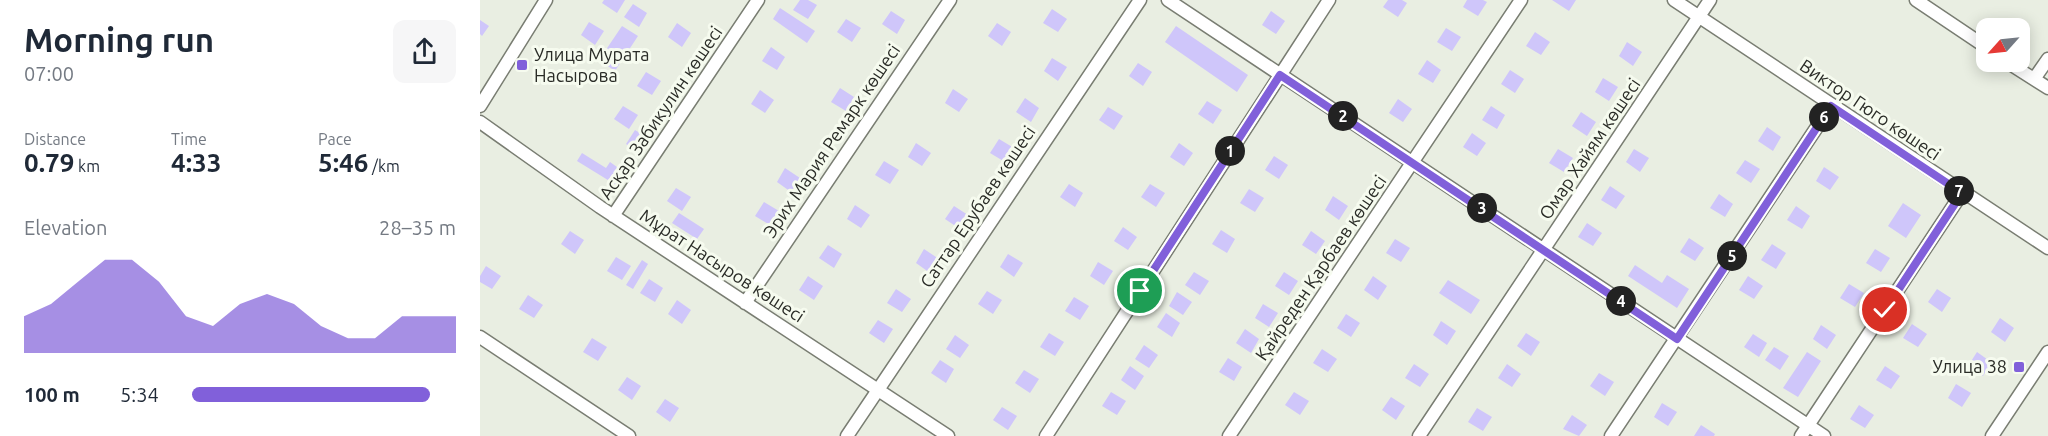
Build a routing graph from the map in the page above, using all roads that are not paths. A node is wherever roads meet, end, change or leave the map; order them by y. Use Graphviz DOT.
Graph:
graph roads {
  1 [pos="546,0"];
  2 [pos="758,0"];
  3 [pos="950,0"];
  4 [pos="1140,0"];
  5 [pos="1168,0"];
  6 [pos="1329,0"];
  7 [pos="1521,0"];
  8 [pos="1674,0"];
  9 [pos="1710,0"];
  10 [pos="1916,0"];
  11 [pos="1699,17"];
  12 [pos="1976,40"];
  13 [pos="2048,59"];
  14 [pos="2023,72"];
  15 [pos="1280,75"];
  16 [pos="2034,79"];
  17 [pos="2048,88"];
  18 [pos="480,106"];
  19 [pos="1831,106"];
  20 [pos="480,122"];
  21 [pos="1415,162"];
  22 [pos="1962,193"];
  23 [pos="614,216"];
  24 [pos="2048,248"];
  25 [pos="1544,250"];
  26 [pos="745,303"];
  27 [pos="480,338"];
  28 [pos="1677,339"];
  29 [pos="2048,352"];
  30 [pos="877,390"];
  31 [pos="1805,431"];
  32 [pos="629,436"];
  33 [pos="847,436"];
  34 [pos="948,436"];
  35 [pos="1046,436"];
  36 [pos="1229,436"];
  37 [pos="1419,436"];
  38 [pos="1611,436"];
  39 [pos="1824,436"];
  40 [pos="1992,436"];
  1 -- 18 [label="street"];
  2 -- 23 [label="street, Асқар Забикулин көшесі"];
  3 -- 26 [label="street, Эрих Мария Ремарк көшесі"];
  4 -- 30 [label="street, Саттар Ерубаев көшесі"];
  5 -- 15 [label="street"];
  6 -- 15 [label="street"];
  7 -- 21 [label="street, Қайреден Қарбаев көшесі"];
  8 -- 11 [label="street, Виктор Гюго көшесі"];
  9 -- 11 [label="street, Омар Хайям көшесі"];
  10 -- 12 [label="street"];
  11 -- 19 [label="street, Виктор Гюго көшесі"];
  11 -- 25 [label="street, Омар Хайям көшесі"];
  13 -- 16 [label="street"];
  14 -- 16 [label="street"];
  15 -- 21 [label="street"];
  15 -- 35 [label="street"];
  16 -- 17 [label="street"];
  19 -- 22 [label="street, Виктор Гюго көшесі"];
  19 -- 28 [label="street"];
  20 -- 23 [label="street, Мұрат Насыров көшесі"];
  21 -- 25 [label="street"];
  21 -- 36 [label="street, Қайреден Қарбаев көшесі"];
  22 -- 24 [label="street, Виктор Гюго көшесі"];
  22 -- 31 [label="street"];
  23 -- 26 [label="street, Мұрат Насыров көшесі"];
  25 -- 28 [label="street"];
  25 -- 37 [label="street, Омар Хайям көшесі"];
  26 -- 30 [label="street, Мұрат Насыров көшесі"];
  27 -- 32 [label="street"];
  28 -- 31 [label="street"];
  28 -- 38 [label="street"];
  29 -- 40 [label="street"];
  30 -- 33 [label="street, Саттар Ерубаев көшесі"];
  30 -- 34 [label="street, Мұрат Насыров көшесі"];
  31 -- 39 [label="street"];
}
